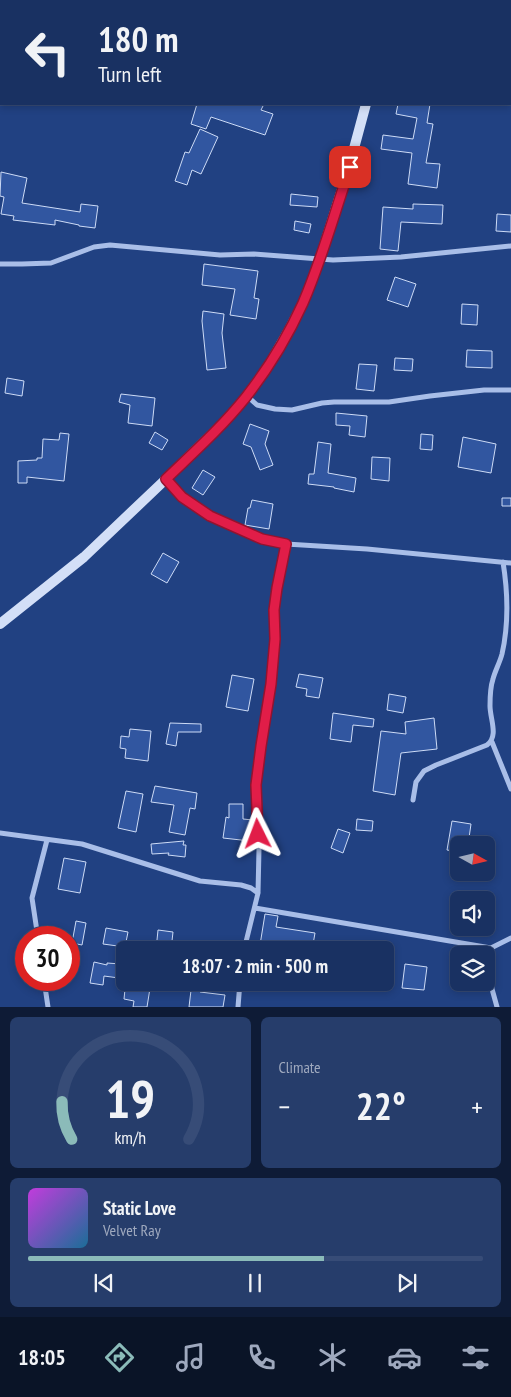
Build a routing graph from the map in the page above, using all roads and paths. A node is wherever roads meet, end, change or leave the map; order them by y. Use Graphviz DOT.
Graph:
graph roads {
  1 [pos="366,105"];
  2 [pos="511,246"];
  3 [pos="320,259"];
  4 [pos="0,264"];
  5 [pos="511,390"];
  6 [pos="247,396"];
  7 [pos="166,479"];
  8 [pos="286,544"];
  9 [pos="503,562"];
  10 [pos="511,563"];
  11 [pos="0,624"];
  12 [pos="492,742"];
  13 [pos="511,789"];
  14 [pos="413,800"];
  15 [pos="0,833"];
  16 [pos="47,840"];
  17 [pos="258,893"];
  18 [pos="255,908"];
  19 [pos="36,926"];
  20 [pos="511,938"];
  21 [pos="246,941"];
  22 [pos="479,946"];
  23 [pos="495,946"];
  24 [pos="46,991"];
  25 [pos="239,991"];
  26 [pos="493,991"];
  27 [pos="48,1007"];
  28 [pos="238,1007"];
  29 [pos="497,1007"];
  1 -- 3 [label="main road"];
  2 -- 3 [label="street"];
  3 -- 4 [label="street"];
  3 -- 6 [label="main road"];
  5 -- 6 [label="street"];
  6 -- 7 [label="main road"];
  7 -- 8 [label="street"];
  7 -- 11 [label="main road"];
  8 -- 9 [label="street"];
  8 -- 17 [label="street"];
  9 -- 10 [label="street"];
  9 -- 12 [label="street"];
  12 -- 13 [label="street"];
  12 -- 14 [label="street"];
  15 -- 16 [label="street"];
  16 -- 17 [label="street"];
  16 -- 19 [label="street"];
  17 -- 18 [label="street"];
  18 -- 21 [label="street"];
  18 -- 22 [label="street"];
  20 -- 23 [label="street"];
  24 -- 27 [label="street"];
  25 -- 28 [label="street"];
  26 -- 29 [label="street"];
}
